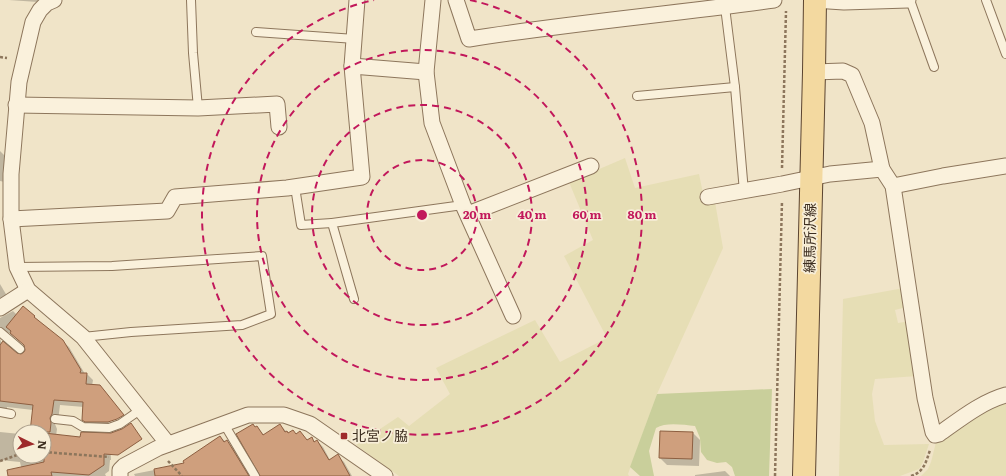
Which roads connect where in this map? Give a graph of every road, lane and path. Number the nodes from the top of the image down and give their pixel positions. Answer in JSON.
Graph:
{"nodes":[{"id":1,"x":54,"y":0,"type":"edge"},
{"id":2,"x":191,"y":0,"type":"edge"},
{"id":3,"x":357,"y":0,"type":"edge"},
{"id":4,"x":433,"y":0,"type":"edge"},
{"id":5,"x":456,"y":0,"type":"edge"},
{"id":6,"x":815,"y":0,"type":"edge"},
{"id":7,"x":909,"y":0,"type":"edge"},
{"id":8,"x":986,"y":0,"type":"edge"},
{"id":9,"x":780,"y":4,"type":"edge"},
{"id":10,"x":725,"y":7,"type":"junction"},
{"id":11,"x":256,"y":32,"type":"dead end"},
{"id":12,"x":355,"y":39,"type":"junction"},
{"id":13,"x":1006,"y":54,"type":"edge"},
{"id":14,"x":352,"y":66,"type":"junction"},
{"id":15,"x":934,"y":67,"type":"dead end"},
{"id":16,"x":426,"y":72,"type":"junction"},
{"id":17,"x":814,"y":72,"type":"junction"},
{"id":18,"x":735,"y":87,"type":"junction"},
{"id":19,"x":637,"y":96,"type":"dead end"},
{"id":20,"x":16,"y":104,"type":"junction"},
{"id":21,"x":198,"y":108,"type":"junction"},
{"id":22,"x":279,"y":127,"type":"dead end"},
{"id":23,"x":590,"y":166,"type":"dead end"},
{"id":24,"x":1006,"y":166,"type":"edge"},
{"id":25,"x":882,"y":169,"type":"junction"},
{"id":26,"x":812,"y":178,"type":"junction"},
{"id":27,"x":782,"y":184,"type":"junction"},
{"id":28,"x":893,"y":186,"type":"junction"},
{"id":29,"x":295,"y":187,"type":"junction"},
{"id":30,"x":744,"y":192,"type":"junction"},
{"id":31,"x":708,"y":198,"type":"dead end"},
{"id":32,"x":466,"y":209,"type":"junction"},
{"id":33,"x":12,"y":219,"type":"junction"},
{"id":34,"x":332,"y":223,"type":"junction"},
{"id":35,"x":17,"y":267,"type":"junction"},
{"id":36,"x":28,"y":290,"type":"junction"},
{"id":37,"x":354,"y":300,"type":"dead end"},
{"id":38,"x":0,"y":308,"type":"edge"},
{"id":39,"x":513,"y":316,"type":"dead end"},
{"id":40,"x":0,"y":332,"type":"edge"},
{"id":41,"x":83,"y":337,"type":"junction"},
{"id":42,"x":20,"y":349,"type":"dead end"},
{"id":43,"x":1006,"y":395,"type":"edge"},
{"id":44,"x":140,"y":410,"type":"junction"},
{"id":45,"x":0,"y":412,"type":"edge"},
{"id":46,"x":11,"y":414,"type":"dead end"},
{"id":47,"x":55,"y":419,"type":"dead end"},
{"id":48,"x":224,"y":424,"type":"junction"},
{"id":49,"x":935,"y":435,"type":"junction"},
{"id":50,"x":168,"y":444,"type":"junction"},
{"id":51,"x":52,"y":453,"type":"edge"},
{"id":52,"x":12,"y":457,"type":"edge"},
{"id":53,"x":110,"y":457,"type":"dead end"},
{"id":54,"x":0,"y":461,"type":"edge"},
{"id":55,"x":120,"y":476,"type":"edge"},
{"id":56,"x":255,"y":476,"type":"edge"},
{"id":57,"x":385,"y":476,"type":"edge"},
{"id":58,"x":775,"y":476,"type":"edge"},
{"id":59,"x":804,"y":476,"type":"edge"},
{"id":60,"x":911,"y":476,"type":"edge"}],
"edges":[{"from":1,"to":20,"type":"street"},
{"from":2,"to":21,"type":"lane"},
{"from":3,"to":12,"type":"street"},
{"from":4,"to":16,"type":"street"},
{"from":5,"to":10,"type":"street"},
{"from":6,"to":7,"type":"street"},
{"from":6,"to":17,"type":"main road","name":"練馬所沢線"},
{"from":7,"to":15,"type":"lane"},
{"from":8,"to":13,"type":"lane"},
{"from":9,"to":10,"type":"street"},
{"from":9,"to":27,"type":"path"},
{"from":10,"to":18,"type":"lane"},
{"from":11,"to":12,"type":"lane"},
{"from":12,"to":14,"type":"street"},
{"from":14,"to":16,"type":"street"},
{"from":14,"to":29,"type":"street"},
{"from":16,"to":32,"type":"street"},
{"from":17,"to":25,"type":"street"},
{"from":17,"to":26,"type":"main road","name":"練馬所沢線"},
{"from":18,"to":19,"type":"lane"},
{"from":18,"to":30,"type":"lane"},
{"from":20,"to":21,"type":"street"},
{"from":20,"to":33,"type":"street"},
{"from":21,"to":22,"type":"street"},
{"from":23,"to":32,"type":"street"},
{"from":24,"to":28,"type":"street"},
{"from":25,"to":26,"type":"street"},
{"from":25,"to":28,"type":"street"},
{"from":26,"to":27,"type":"street"},
{"from":26,"to":59,"type":"main road","name":"練馬所沢線"},
{"from":27,"to":30,"type":"street"},
{"from":27,"to":58,"type":"path"},
{"from":28,"to":49,"type":"street"},
{"from":29,"to":33,"type":"street"},
{"from":29,"to":34,"type":"lane"},
{"from":30,"to":31,"type":"street"},
{"from":32,"to":34,"type":"lane"},
{"from":32,"to":39,"type":"street"},
{"from":33,"to":35,"type":"street"},
{"from":34,"to":37,"type":"lane"},
{"from":35,"to":36,"type":"street"},
{"from":35,"to":41,"type":"lane"},
{"from":36,"to":38,"type":"street"},
{"from":36,"to":41,"type":"street"},
{"from":40,"to":42,"type":"lane"},
{"from":41,"to":44,"type":"street"},
{"from":43,"to":49,"type":"street"},
{"from":44,"to":47,"type":"lane"},
{"from":44,"to":50,"type":"street"},
{"from":45,"to":46,"type":"lane"},
{"from":48,"to":50,"type":"street"},
{"from":48,"to":56,"type":"lane"},
{"from":48,"to":57,"type":"street"},
{"from":49,"to":60,"type":"path"},
{"from":50,"to":55,"type":"street"},
{"from":51,"to":53,"type":"path"},
{"from":52,"to":54,"type":"path"}]}
